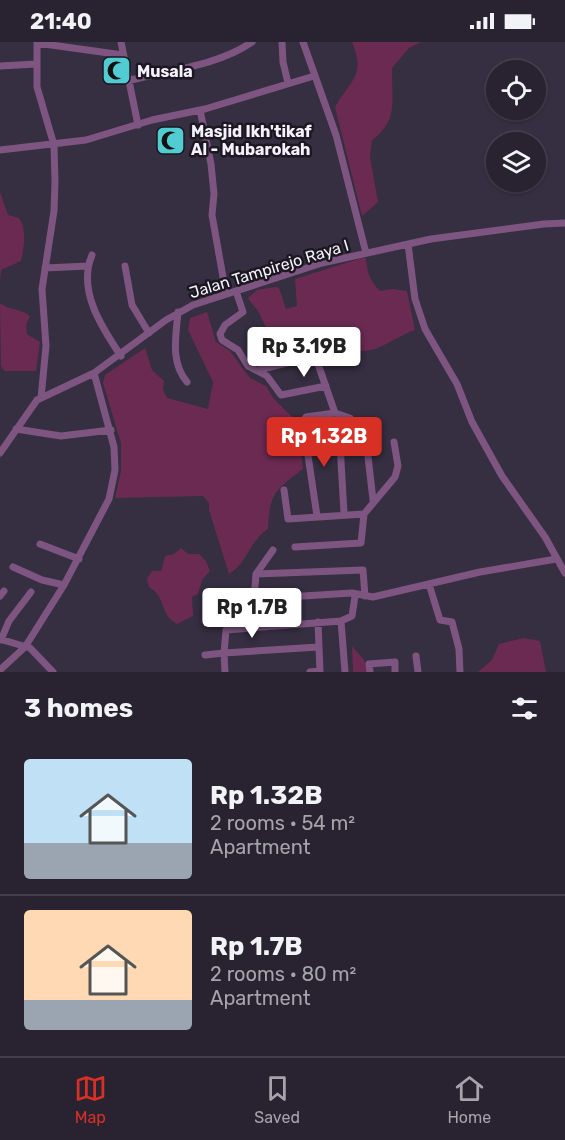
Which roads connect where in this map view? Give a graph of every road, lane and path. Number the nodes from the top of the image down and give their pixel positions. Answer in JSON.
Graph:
{"nodes":[{"id":1,"x":37,"y":42,"type":"edge"},
{"id":2,"x":121,"y":42,"type":"edge"},
{"id":3,"x":252,"y":42,"type":"edge"},
{"id":4,"x":282,"y":42,"type":"edge"},
{"id":5,"x":303,"y":42,"type":"edge"},
{"id":6,"x":123,"y":55,"type":"junction"},
{"id":7,"x":36,"y":64,"type":"junction"},
{"id":8,"x":0,"y":66,"type":"edge"},
{"id":9,"x":314,"y":76,"type":"junction"},
{"id":10,"x":128,"y":81,"type":"junction"},
{"id":11,"x":288,"y":82,"type":"junction"},
{"id":12,"x":200,"y":110,"type":"junction"},
{"id":13,"x":138,"y":125,"type":"junction"},
{"id":14,"x":54,"y":145,"type":"junction"},
{"id":15,"x":0,"y":150,"type":"edge"},
{"id":16,"x":565,"y":223,"type":"edge"},
{"id":17,"x":408,"y":244,"type":"junction"},
{"id":18,"x":366,"y":253,"type":"junction"},
{"id":19,"x":92,"y":255,"type":"dead end"},
{"id":20,"x":88,"y":266,"type":"junction"},
{"id":21,"x":125,"y":266,"type":"dead end"},
{"id":22,"x":45,"y":268,"type":"junction"},
{"id":23,"x":236,"y":291,"type":"junction"},
{"id":24,"x":226,"y":294,"type":"junction"},
{"id":25,"x":178,"y":312,"type":"junction"},
{"id":26,"x":149,"y":333,"type":"junction"},
{"id":27,"x":121,"y":356,"type":"junction"},
{"id":28,"x":259,"y":370,"type":"junction"},
{"id":29,"x":94,"y":373,"type":"junction"},
{"id":30,"x":187,"y":382,"type":"dead end"},
{"id":31,"x":326,"y":386,"type":"junction"},
{"id":32,"x":41,"y":398,"type":"junction"},
{"id":33,"x":335,"y":413,"type":"junction"},
{"id":34,"x":15,"y":429,"type":"junction"},
{"id":35,"x":111,"y":430,"type":"junction"},
{"id":36,"x":394,"y":442,"type":"dead end"},
{"id":37,"x":340,"y":444,"type":"junction"},
{"id":38,"x":308,"y":447,"type":"junction"},
{"id":39,"x":367,"y":448,"type":"dead end"},
{"id":40,"x":0,"y":453,"type":"edge"},
{"id":41,"x":284,"y":490,"type":"dead end"},
{"id":42,"x":373,"y":500,"type":"junction"},
{"id":43,"x":344,"y":513,"type":"junction"},
{"id":44,"x":364,"y":514,"type":"junction"},
{"id":45,"x":317,"y":516,"type":"junction"},
{"id":46,"x":40,"y":544,"type":"dead end"},
{"id":47,"x":295,"y":548,"type":"dead end"},
{"id":48,"x":273,"y":550,"type":"dead end"},
{"id":49,"x":79,"y":559,"type":"junction"},
{"id":50,"x":556,"y":559,"type":"junction"},
{"id":51,"x":13,"y":567,"type":"dead end"},
{"id":52,"x":565,"y":573,"type":"edge"},
{"id":53,"x":256,"y":574,"type":"junction"},
{"id":54,"x":429,"y":584,"type":"junction"},
{"id":55,"x":64,"y":585,"type":"junction"},
{"id":56,"x":31,"y":592,"type":"dead end"},
{"id":57,"x":355,"y":596,"type":"junction"},
{"id":58,"x":365,"y":596,"type":"junction"},
{"id":59,"x":341,"y":621,"type":"junction"},
{"id":60,"x":318,"y":622,"type":"junction"},
{"id":61,"x":0,"y":639,"type":"edge"},
{"id":62,"x":25,"y":647,"type":"junction"},
{"id":63,"x":319,"y":647,"type":"junction"},
{"id":64,"x":224,"y":653,"type":"junction"},
{"id":65,"x":205,"y":655,"type":"dead end"},
{"id":66,"x":416,"y":656,"type":"dead end"},
{"id":67,"x":0,"y":670,"type":"edge"},
{"id":68,"x":50,"y":671,"type":"edge"},
{"id":69,"x":225,"y":672,"type":"edge"},
{"id":70,"x":310,"y":672,"type":"edge"},
{"id":71,"x":320,"y":672,"type":"edge"},
{"id":72,"x":345,"y":672,"type":"edge"},
{"id":73,"x":370,"y":672,"type":"edge"},
{"id":74,"x":395,"y":672,"type":"edge"},
{"id":75,"x":418,"y":672,"type":"edge"},
{"id":76,"x":460,"y":672,"type":"edge"}],
"edges":[{"from":1,"to":6,"type":"street"},
{"from":1,"to":7,"type":"street"},
{"from":2,"to":6,"type":"street"},
{"from":3,"to":10,"type":"street"},
{"from":4,"to":11,"type":"street"},
{"from":5,"to":9,"type":"street"},
{"from":6,"to":10,"type":"street"},
{"from":7,"to":8,"type":"street"},
{"from":7,"to":14,"type":"street"},
{"from":9,"to":11,"type":"street"},
{"from":9,"to":18,"type":"street"},
{"from":10,"to":13,"type":"street"},
{"from":11,"to":12,"type":"street"},
{"from":12,"to":13,"type":"street"},
{"from":12,"to":24,"type":"street"},
{"from":13,"to":14,"type":"street"},
{"from":14,"to":15,"type":"street"},
{"from":14,"to":22,"type":"street"},
{"from":16,"to":17,"type":"street","name":"Jalan Tampirejo Raya I"},
{"from":17,"to":18,"type":"street","name":"Jalan Tampirejo Raya I"},
{"from":17,"to":50,"type":"street"},
{"from":18,"to":23,"type":"street","name":"Jalan Tampirejo Raya I"},
{"from":19,"to":20,"type":"street"},
{"from":20,"to":22,"type":"street"},
{"from":20,"to":27,"type":"street"},
{"from":21,"to":26,"type":"street"},
{"from":22,"to":32,"type":"street"},
{"from":23,"to":24,"type":"street","name":"Jalan Tampirejo Raya I"},
{"from":23,"to":28,"type":"street"},
{"from":24,"to":25,"type":"street","name":"Jalan Tampirejo Raya I"},
{"from":25,"to":26,"type":"street","name":"Jalan Tampirejo Raya I"},
{"from":25,"to":30,"type":"street"},
{"from":26,"to":27,"type":"street","name":"Jalan Tampirejo Raya I"},
{"from":27,"to":29,"type":"street","name":"Jalan Tampirejo Raya I"},
{"from":28,"to":31,"type":"street"},
{"from":28,"to":31,"type":"street"},
{"from":29,"to":32,"type":"street","name":"Jalan Tampirejo Raya I"},
{"from":29,"to":35,"type":"street"},
{"from":31,"to":33,"type":"street"},
{"from":32,"to":34,"type":"street"},
{"from":33,"to":37,"type":"street"},
{"from":33,"to":38,"type":"street"},
{"from":34,"to":35,"type":"street"},
{"from":34,"to":40,"type":"street"},
{"from":35,"to":49,"type":"street"},
{"from":36,"to":42,"type":"street"},
{"from":37,"to":38,"type":"street"},
{"from":37,"to":43,"type":"street"},
{"from":38,"to":45,"type":"street"},
{"from":39,"to":42,"type":"street"},
{"from":41,"to":45,"type":"street"},
{"from":42,"to":44,"type":"street"},
{"from":43,"to":44,"type":"street"},
{"from":43,"to":45,"type":"street"},
{"from":44,"to":47,"type":"street"},
{"from":46,"to":49,"type":"street"},
{"from":48,"to":53,"type":"street"},
{"from":49,"to":55,"type":"street"},
{"from":50,"to":52,"type":"street"},
{"from":50,"to":54,"type":"street"},
{"from":51,"to":55,"type":"street"},
{"from":53,"to":57,"type":"street"},
{"from":53,"to":58,"type":"street"},
{"from":54,"to":58,"type":"street"},
{"from":54,"to":76,"type":"street"},
{"from":55,"to":62,"type":"street"},
{"from":56,"to":61,"type":"street"},
{"from":57,"to":58,"type":"street"},
{"from":57,"to":59,"type":"street"},
{"from":59,"to":60,"type":"street"},
{"from":59,"to":72,"type":"street"},
{"from":60,"to":63,"type":"street"},
{"from":60,"to":64,"type":"street"},
{"from":61,"to":62,"type":"street"},
{"from":62,"to":67,"type":"street"},
{"from":62,"to":68,"type":"street"},
{"from":63,"to":64,"type":"street"},
{"from":63,"to":71,"type":"street"},
{"from":64,"to":65,"type":"street"},
{"from":64,"to":69,"type":"street"},
{"from":66,"to":75,"type":"street"},
{"from":70,"to":71,"type":"street"},
{"from":73,"to":74,"type":"street"}]}
